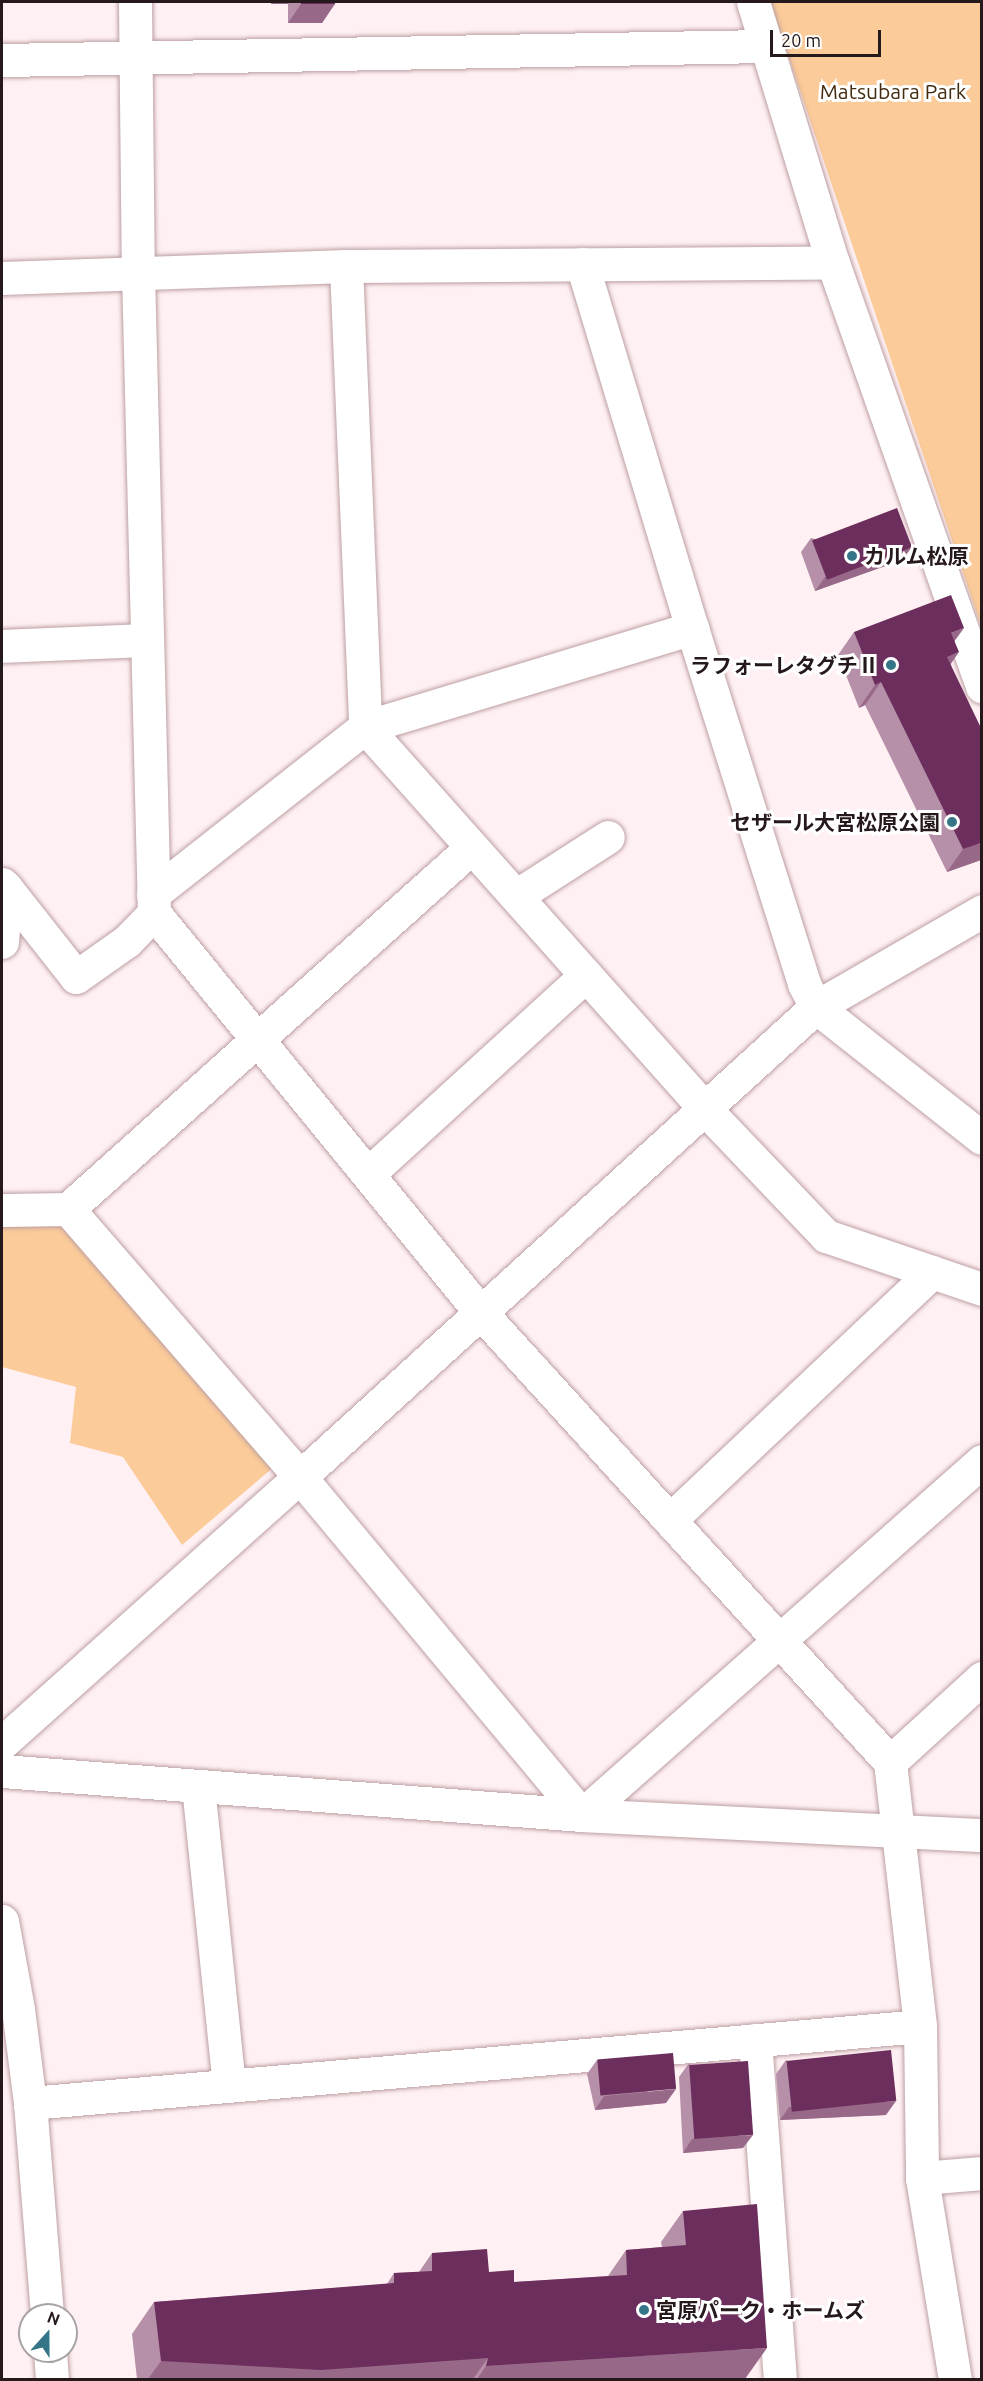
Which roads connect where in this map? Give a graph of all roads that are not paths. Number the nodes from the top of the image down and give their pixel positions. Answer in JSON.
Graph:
{"nodes":[{"id":1,"x":135,"y":2,"type":"edge"},
{"id":2,"x":753,"y":2,"type":"edge"},
{"id":3,"x":767,"y":46,"type":"junction"},
{"id":4,"x":137,"y":57,"type":"junction"},
{"id":5,"x":2,"y":60,"type":"edge"},
{"id":6,"x":833,"y":263,"type":"junction"},
{"id":7,"x":582,"y":264,"type":"junction"},
{"id":8,"x":346,"y":266,"type":"junction"},
{"id":9,"x":138,"y":272,"type":"junction"},
{"id":10,"x":2,"y":278,"type":"edge"},
{"id":11,"x":692,"y":628,"type":"junction"},
{"id":12,"x":147,"y":640,"type":"junction"},
{"id":13,"x":2,"y":646,"type":"edge"},
{"id":14,"x":981,"y":687,"type":"edge"},
{"id":15,"x":365,"y":727,"type":"junction"},
{"id":16,"x":608,"y":837,"type":"dead end"},
{"id":17,"x":472,"y":847,"type":"junction"},
{"id":18,"x":4,"y":886,"type":"edge"},
{"id":19,"x":516,"y":896,"type":"junction"},
{"id":20,"x":154,"y":904,"type":"junction"},
{"id":21,"x":981,"y":911,"type":"edge"},
{"id":22,"x":2,"y":942,"type":"edge"},
{"id":23,"x":586,"y":975,"type":"junction"},
{"id":24,"x":816,"y":1007,"type":"junction"},
{"id":25,"x":257,"y":1039,"type":"junction"},
{"id":26,"x":706,"y":1110,"type":"junction"},
{"id":27,"x":981,"y":1138,"type":"edge"},
{"id":28,"x":368,"y":1174,"type":"junction"},
{"id":29,"x":68,"y":1209,"type":"junction"},
{"id":30,"x":2,"y":1210,"type":"edge"},
{"id":31,"x":932,"y":1272,"type":"junction"},
{"id":32,"x":981,"y":1289,"type":"edge"},
{"id":33,"x":481,"y":1313,"type":"junction"},
{"id":34,"x":981,"y":1461,"type":"edge"},
{"id":35,"x":300,"y":1477,"type":"junction"},
{"id":36,"x":670,"y":1520,"type":"junction"},
{"id":37,"x":779,"y":1641,"type":"junction"},
{"id":38,"x":981,"y":1678,"type":"edge"},
{"id":39,"x":2,"y":1743,"type":"edge"},
{"id":40,"x":890,"y":1762,"type":"junction"},
{"id":41,"x":2,"y":1771,"type":"edge"},
{"id":42,"x":198,"y":1786,"type":"junction"},
{"id":43,"x":582,"y":1815,"type":"junction"},
{"id":44,"x":896,"y":1831,"type":"junction"},
{"id":45,"x":981,"y":1835,"type":"edge"},
{"id":46,"x":2,"y":1921,"type":"edge"},
{"id":47,"x":10,"y":2010,"type":"edge"},
{"id":48,"x":920,"y":2026,"type":"junction"},
{"id":49,"x":755,"y":2040,"type":"junction"},
{"id":50,"x":230,"y":2085,"type":"junction"},
{"id":51,"x":30,"y":2103,"type":"junction"},
{"id":52,"x":981,"y":2173,"type":"edge"},
{"id":53,"x":922,"y":2178,"type":"junction"},
{"id":54,"x":46,"y":2303,"type":"edge"},
{"id":55,"x":51,"y":2363,"type":"edge"},
{"id":56,"x":52,"y":2379,"type":"edge"},
{"id":57,"x":780,"y":2379,"type":"edge"},
{"id":58,"x":955,"y":2379,"type":"edge"}],
"edges":[{"from":1,"to":4,"type":"street"},
{"from":2,"to":3,"type":"street"},
{"from":3,"to":4,"type":"street"},
{"from":3,"to":6,"type":"street"},
{"from":4,"to":5,"type":"street"},
{"from":4,"to":9,"type":"street"},
{"from":6,"to":7,"type":"street"},
{"from":6,"to":14,"type":"street"},
{"from":7,"to":8,"type":"street"},
{"from":7,"to":11,"type":"street"},
{"from":8,"to":9,"type":"street"},
{"from":8,"to":15,"type":"street"},
{"from":9,"to":10,"type":"street"},
{"from":9,"to":12,"type":"street"},
{"from":11,"to":15,"type":"street"},
{"from":11,"to":24,"type":"street"},
{"from":12,"to":13,"type":"street"},
{"from":12,"to":20,"type":"street"},
{"from":15,"to":17,"type":"street"},
{"from":15,"to":20,"type":"street"},
{"from":16,"to":19,"type":"street"},
{"from":17,"to":19,"type":"street"},
{"from":17,"to":25,"type":"street"},
{"from":18,"to":20,"type":"street"},
{"from":18,"to":22,"type":"street"},
{"from":19,"to":23,"type":"street"},
{"from":20,"to":25,"type":"street"},
{"from":21,"to":24,"type":"street"},
{"from":23,"to":26,"type":"street"},
{"from":23,"to":28,"type":"street"},
{"from":24,"to":26,"type":"street"},
{"from":24,"to":27,"type":"street"},
{"from":25,"to":28,"type":"street"},
{"from":25,"to":29,"type":"street"},
{"from":26,"to":31,"type":"street"},
{"from":26,"to":33,"type":"street"},
{"from":28,"to":33,"type":"street"},
{"from":29,"to":30,"type":"street"},
{"from":29,"to":35,"type":"street"},
{"from":31,"to":32,"type":"street"},
{"from":31,"to":36,"type":"street"},
{"from":33,"to":35,"type":"street"},
{"from":33,"to":36,"type":"street"},
{"from":34,"to":37,"type":"street"},
{"from":35,"to":39,"type":"street"},
{"from":35,"to":43,"type":"street"},
{"from":36,"to":37,"type":"street"},
{"from":37,"to":40,"type":"street"},
{"from":37,"to":43,"type":"street"},
{"from":38,"to":40,"type":"street"},
{"from":40,"to":44,"type":"street"},
{"from":41,"to":42,"type":"street"},
{"from":42,"to":43,"type":"street"},
{"from":42,"to":50,"type":"street"},
{"from":43,"to":44,"type":"street"},
{"from":44,"to":45,"type":"street"},
{"from":44,"to":48,"type":"street"},
{"from":46,"to":47,"type":"street"},
{"from":47,"to":51,"type":"street"},
{"from":48,"to":49,"type":"street"},
{"from":48,"to":53,"type":"street"},
{"from":49,"to":50,"type":"street"},
{"from":49,"to":57,"type":"street"},
{"from":50,"to":51,"type":"street"},
{"from":51,"to":54,"type":"street"},
{"from":52,"to":53,"type":"street"},
{"from":53,"to":58,"type":"street"},
{"from":55,"to":56,"type":"street"}]}
